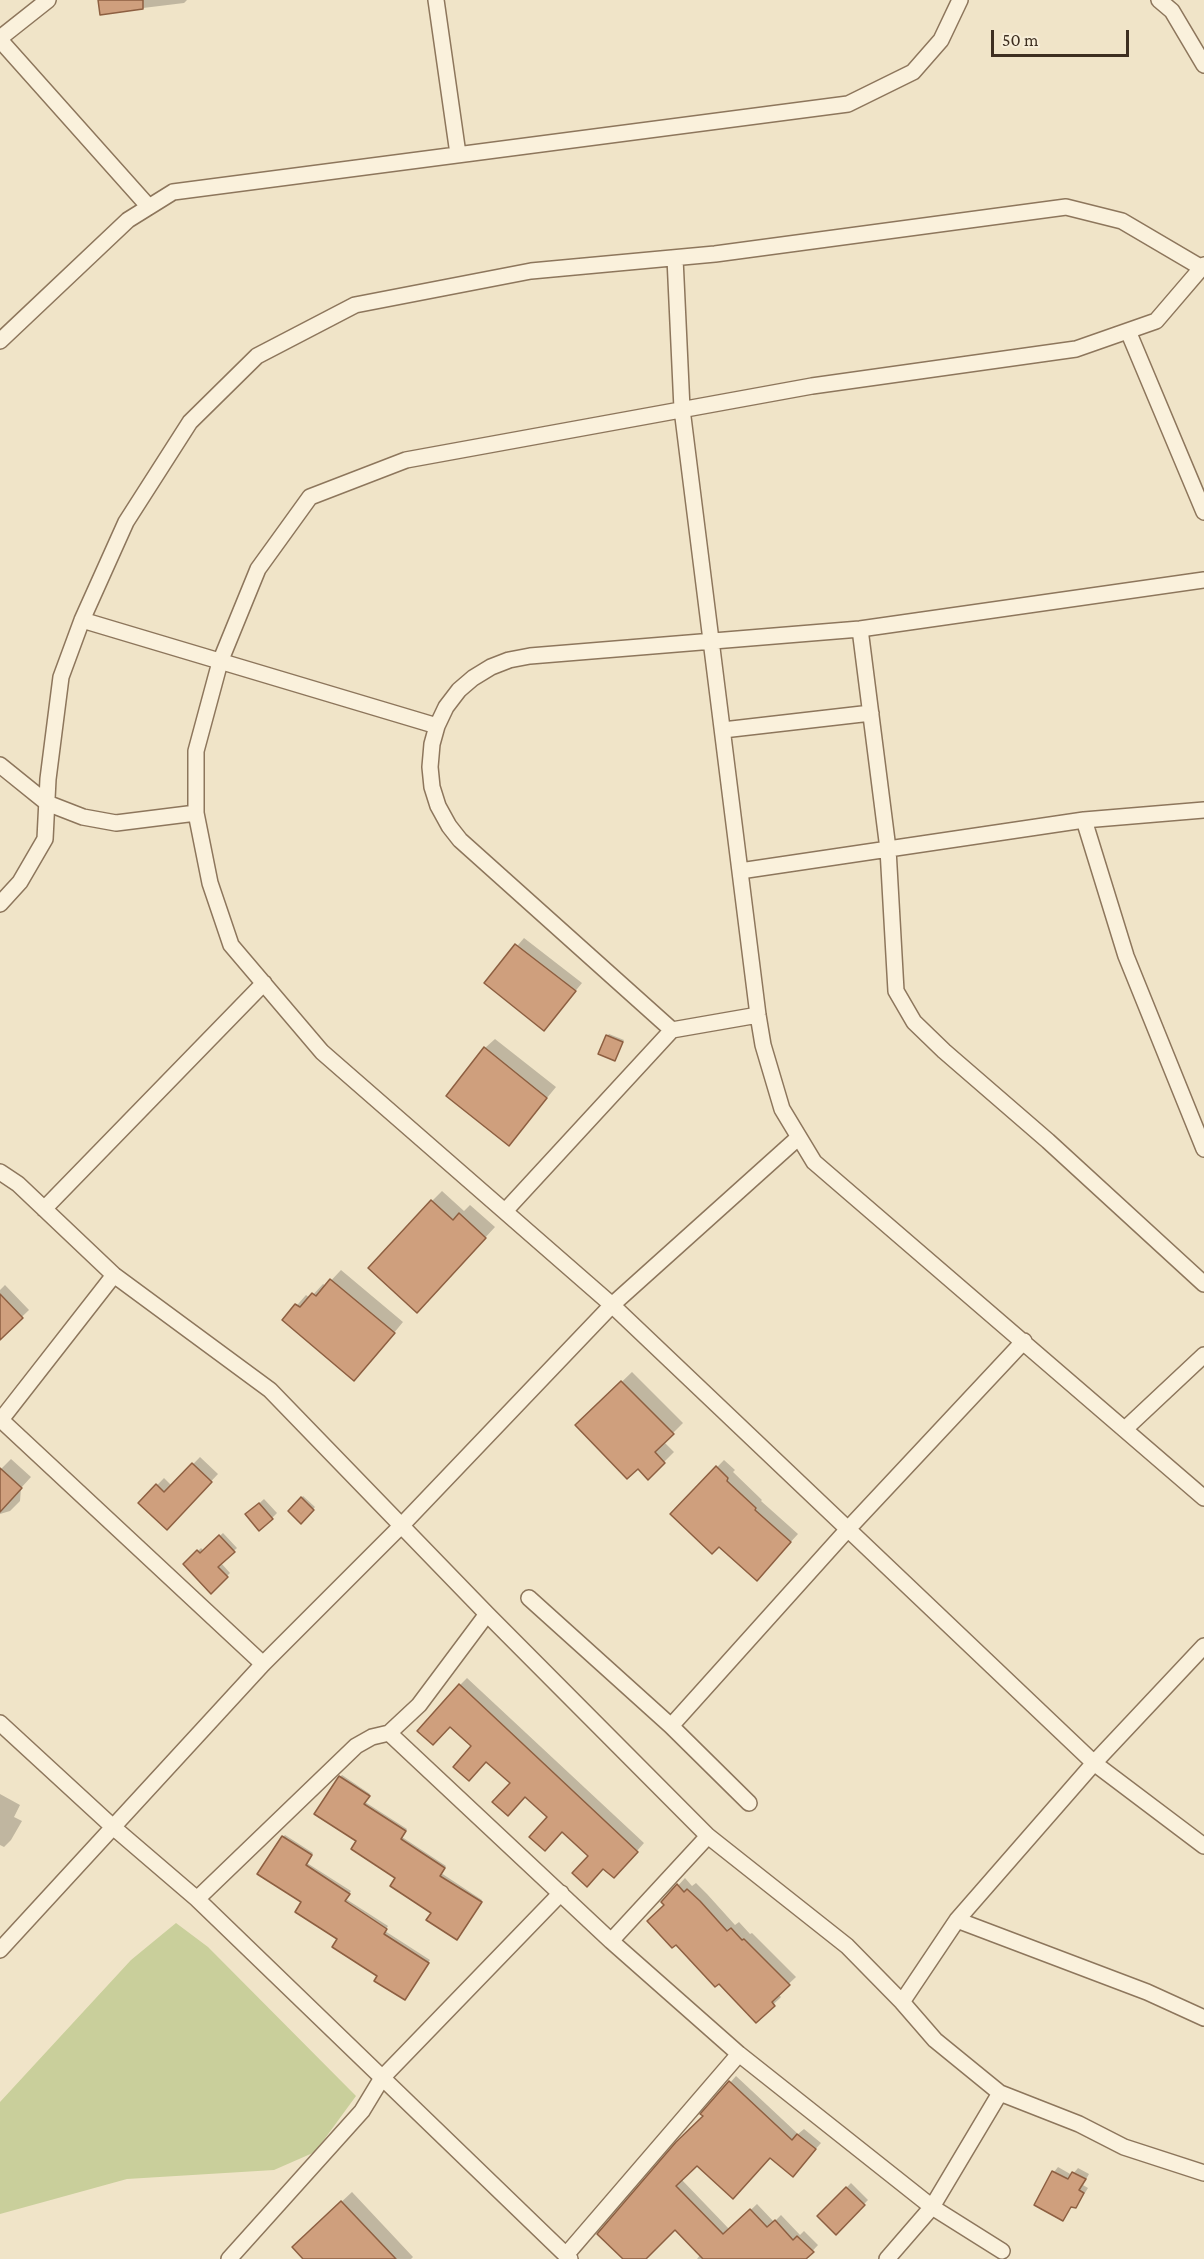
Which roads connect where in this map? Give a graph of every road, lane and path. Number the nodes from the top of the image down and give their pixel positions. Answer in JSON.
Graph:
{"nodes":[{"id":1,"x":48,"y":0,"type":"edge"},
{"id":2,"x":436,"y":0,"type":"edge"},
{"id":3,"x":960,"y":0,"type":"edge"},
{"id":4,"x":1159,"y":0,"type":"edge"},
{"id":5,"x":0,"y":39,"type":"edge"},
{"id":6,"x":1204,"y":65,"type":"edge"},
{"id":7,"x":458,"y":154,"type":"junction"},
{"id":8,"x":149,"y":207,"type":"junction"},
{"id":9,"x":675,"y":258,"type":"junction"},
{"id":10,"x":1203,"y":266,"type":"edge"},
{"id":11,"x":1128,"y":331,"type":"junction"},
{"id":12,"x":0,"y":342,"type":"edge"},
{"id":13,"x":682,"y":409,"type":"junction"},
{"id":14,"x":1204,"y":512,"type":"edge"},
{"id":15,"x":1204,"y":580,"type":"edge"},
{"id":16,"x":82,"y":620,"type":"junction"},
{"id":17,"x":860,"y":629,"type":"junction"},
{"id":18,"x":711,"y":642,"type":"junction"},
{"id":19,"x":220,"y":662,"type":"junction"},
{"id":20,"x":871,"y":713,"type":"junction"},
{"id":21,"x":437,"y":726,"type":"junction"},
{"id":22,"x":723,"y":730,"type":"junction"},
{"id":23,"x":0,"y":765,"type":"edge"},
{"id":24,"x":47,"y":803,"type":"junction"},
{"id":25,"x":1204,"y":810,"type":"edge"},
{"id":26,"x":196,"y":813,"type":"junction"},
{"id":27,"x":1084,"y":820,"type":"junction"},
{"id":28,"x":888,"y":849,"type":"junction"},
{"id":29,"x":740,"y":871,"type":"junction"},
{"id":30,"x":0,"y":904,"type":"edge"},
{"id":31,"x":264,"y":983,"type":"junction"},
{"id":32,"x":758,"y":1016,"type":"junction"},
{"id":33,"x":672,"y":1030,"type":"junction"},
{"id":34,"x":799,"y":1137,"type":"junction"},
{"id":35,"x":1204,"y":1149,"type":"edge"},
{"id":36,"x":0,"y":1172,"type":"edge"},
{"id":37,"x":44,"y":1209,"type":"junction"},
{"id":38,"x":506,"y":1210,"type":"junction"},
{"id":39,"x":114,"y":1275,"type":"junction"},
{"id":40,"x":1204,"y":1284,"type":"edge"},
{"id":41,"x":612,"y":1305,"type":"junction"},
{"id":42,"x":1024,"y":1341,"type":"junction"},
{"id":43,"x":1204,"y":1356,"type":"edge"},
{"id":44,"x":0,"y":1420,"type":"edge"},
{"id":45,"x":1125,"y":1429,"type":"junction"},
{"id":46,"x":1204,"y":1498,"type":"edge"},
{"id":47,"x":401,"y":1526,"type":"junction"},
{"id":48,"x":848,"y":1529,"type":"junction"},
{"id":49,"x":528,"y":1598,"type":"dead end"},
{"id":50,"x":487,"y":1614,"type":"junction"},
{"id":51,"x":1204,"y":1646,"type":"edge"},
{"id":52,"x":263,"y":1664,"type":"junction"},
{"id":53,"x":0,"y":1723,"type":"edge"},
{"id":54,"x":670,"y":1726,"type":"junction"},
{"id":55,"x":389,"y":1733,"type":"junction"},
{"id":56,"x":1094,"y":1763,"type":"junction"},
{"id":57,"x":749,"y":1803,"type":"dead end"},
{"id":58,"x":113,"y":1827,"type":"junction"},
{"id":59,"x":708,"y":1836,"type":"junction"},
{"id":60,"x":1204,"y":1846,"type":"edge"},
{"id":61,"x":561,"y":1893,"type":"junction"},
{"id":62,"x":196,"y":1899,"type":"junction"},
{"id":63,"x":957,"y":1920,"type":"junction"},
{"id":64,"x":611,"y":1941,"type":"junction"},
{"id":65,"x":0,"y":1950,"type":"edge"},
{"id":66,"x":902,"y":2002,"type":"junction"},
{"id":67,"x":1204,"y":2018,"type":"edge"},
{"id":68,"x":739,"y":2054,"type":"junction"},
{"id":69,"x":382,"y":2078,"type":"junction"},
{"id":70,"x":1000,"y":2093,"type":"junction"},
{"id":71,"x":1204,"y":2173,"type":"edge"},
{"id":72,"x":932,"y":2207,"type":"junction"},
{"id":73,"x":1002,"y":2251,"type":"dead end"},
{"id":74,"x":568,"y":2257,"type":"edge"},
{"id":75,"x":229,"y":2259,"type":"edge"},
{"id":76,"x":887,"y":2259,"type":"edge"}],
"edges":[{"from":1,"to":5,"type":"street"},
{"from":2,"to":7,"type":"street"},
{"from":3,"to":7,"type":"street"},
{"from":4,"to":6,"type":"street"},
{"from":5,"to":8,"type":"street"},
{"from":7,"to":8,"type":"street"},
{"from":8,"to":12,"type":"street"},
{"from":9,"to":10,"type":"street"},
{"from":9,"to":13,"type":"street"},
{"from":9,"to":16,"type":"street"},
{"from":10,"to":11,"type":"street"},
{"from":11,"to":13,"type":"street"},
{"from":11,"to":14,"type":"street"},
{"from":13,"to":18,"type":"street"},
{"from":13,"to":19,"type":"street"},
{"from":15,"to":17,"type":"street"},
{"from":16,"to":19,"type":"street"},
{"from":16,"to":24,"type":"street"},
{"from":17,"to":18,"type":"street"},
{"from":17,"to":20,"type":"street"},
{"from":18,"to":21,"type":"street"},
{"from":18,"to":22,"type":"street"},
{"from":19,"to":21,"type":"street"},
{"from":19,"to":26,"type":"street"},
{"from":20,"to":22,"type":"street"},
{"from":20,"to":28,"type":"street"},
{"from":21,"to":33,"type":"street"},
{"from":22,"to":29,"type":"street"},
{"from":23,"to":24,"type":"street"},
{"from":24,"to":26,"type":"street"},
{"from":24,"to":30,"type":"street"},
{"from":25,"to":27,"type":"street"},
{"from":26,"to":31,"type":"street"},
{"from":27,"to":28,"type":"street"},
{"from":27,"to":35,"type":"street"},
{"from":28,"to":29,"type":"street"},
{"from":28,"to":40,"type":"street"},
{"from":29,"to":32,"type":"street"},
{"from":31,"to":37,"type":"street"},
{"from":31,"to":38,"type":"street"},
{"from":32,"to":33,"type":"street"},
{"from":32,"to":34,"type":"street"},
{"from":33,"to":38,"type":"street"},
{"from":34,"to":41,"type":"street"},
{"from":34,"to":42,"type":"street"},
{"from":36,"to":37,"type":"street"},
{"from":37,"to":39,"type":"street"},
{"from":38,"to":41,"type":"street"},
{"from":39,"to":44,"type":"street"},
{"from":39,"to":47,"type":"street"},
{"from":41,"to":47,"type":"street"},
{"from":41,"to":48,"type":"street"},
{"from":42,"to":45,"type":"street"},
{"from":42,"to":48,"type":"street"},
{"from":43,"to":45,"type":"street"},
{"from":44,"to":52,"type":"street"},
{"from":45,"to":46,"type":"street"},
{"from":47,"to":50,"type":"street"},
{"from":47,"to":52,"type":"street"},
{"from":48,"to":54,"type":"street"},
{"from":48,"to":56,"type":"street"},
{"from":49,"to":54,"type":"street"},
{"from":50,"to":55,"type":"street"},
{"from":50,"to":59,"type":"street"},
{"from":51,"to":56,"type":"street"},
{"from":52,"to":58,"type":"street"},
{"from":53,"to":58,"type":"street"},
{"from":54,"to":57,"type":"street"},
{"from":55,"to":61,"type":"street"},
{"from":55,"to":62,"type":"street"},
{"from":56,"to":60,"type":"street"},
{"from":56,"to":63,"type":"street"},
{"from":58,"to":62,"type":"street"},
{"from":58,"to":65,"type":"street"},
{"from":59,"to":64,"type":"street"},
{"from":59,"to":66,"type":"street"},
{"from":61,"to":64,"type":"street"},
{"from":61,"to":69,"type":"street"},
{"from":62,"to":69,"type":"street"},
{"from":63,"to":66,"type":"street"},
{"from":63,"to":67,"type":"street"},
{"from":64,"to":68,"type":"street"},
{"from":66,"to":70,"type":"street"},
{"from":68,"to":72,"type":"street"},
{"from":68,"to":74,"type":"street"},
{"from":69,"to":74,"type":"street"},
{"from":69,"to":75,"type":"street"},
{"from":70,"to":71,"type":"street"},
{"from":70,"to":72,"type":"street"},
{"from":72,"to":73,"type":"street"},
{"from":72,"to":76,"type":"street"}]}
